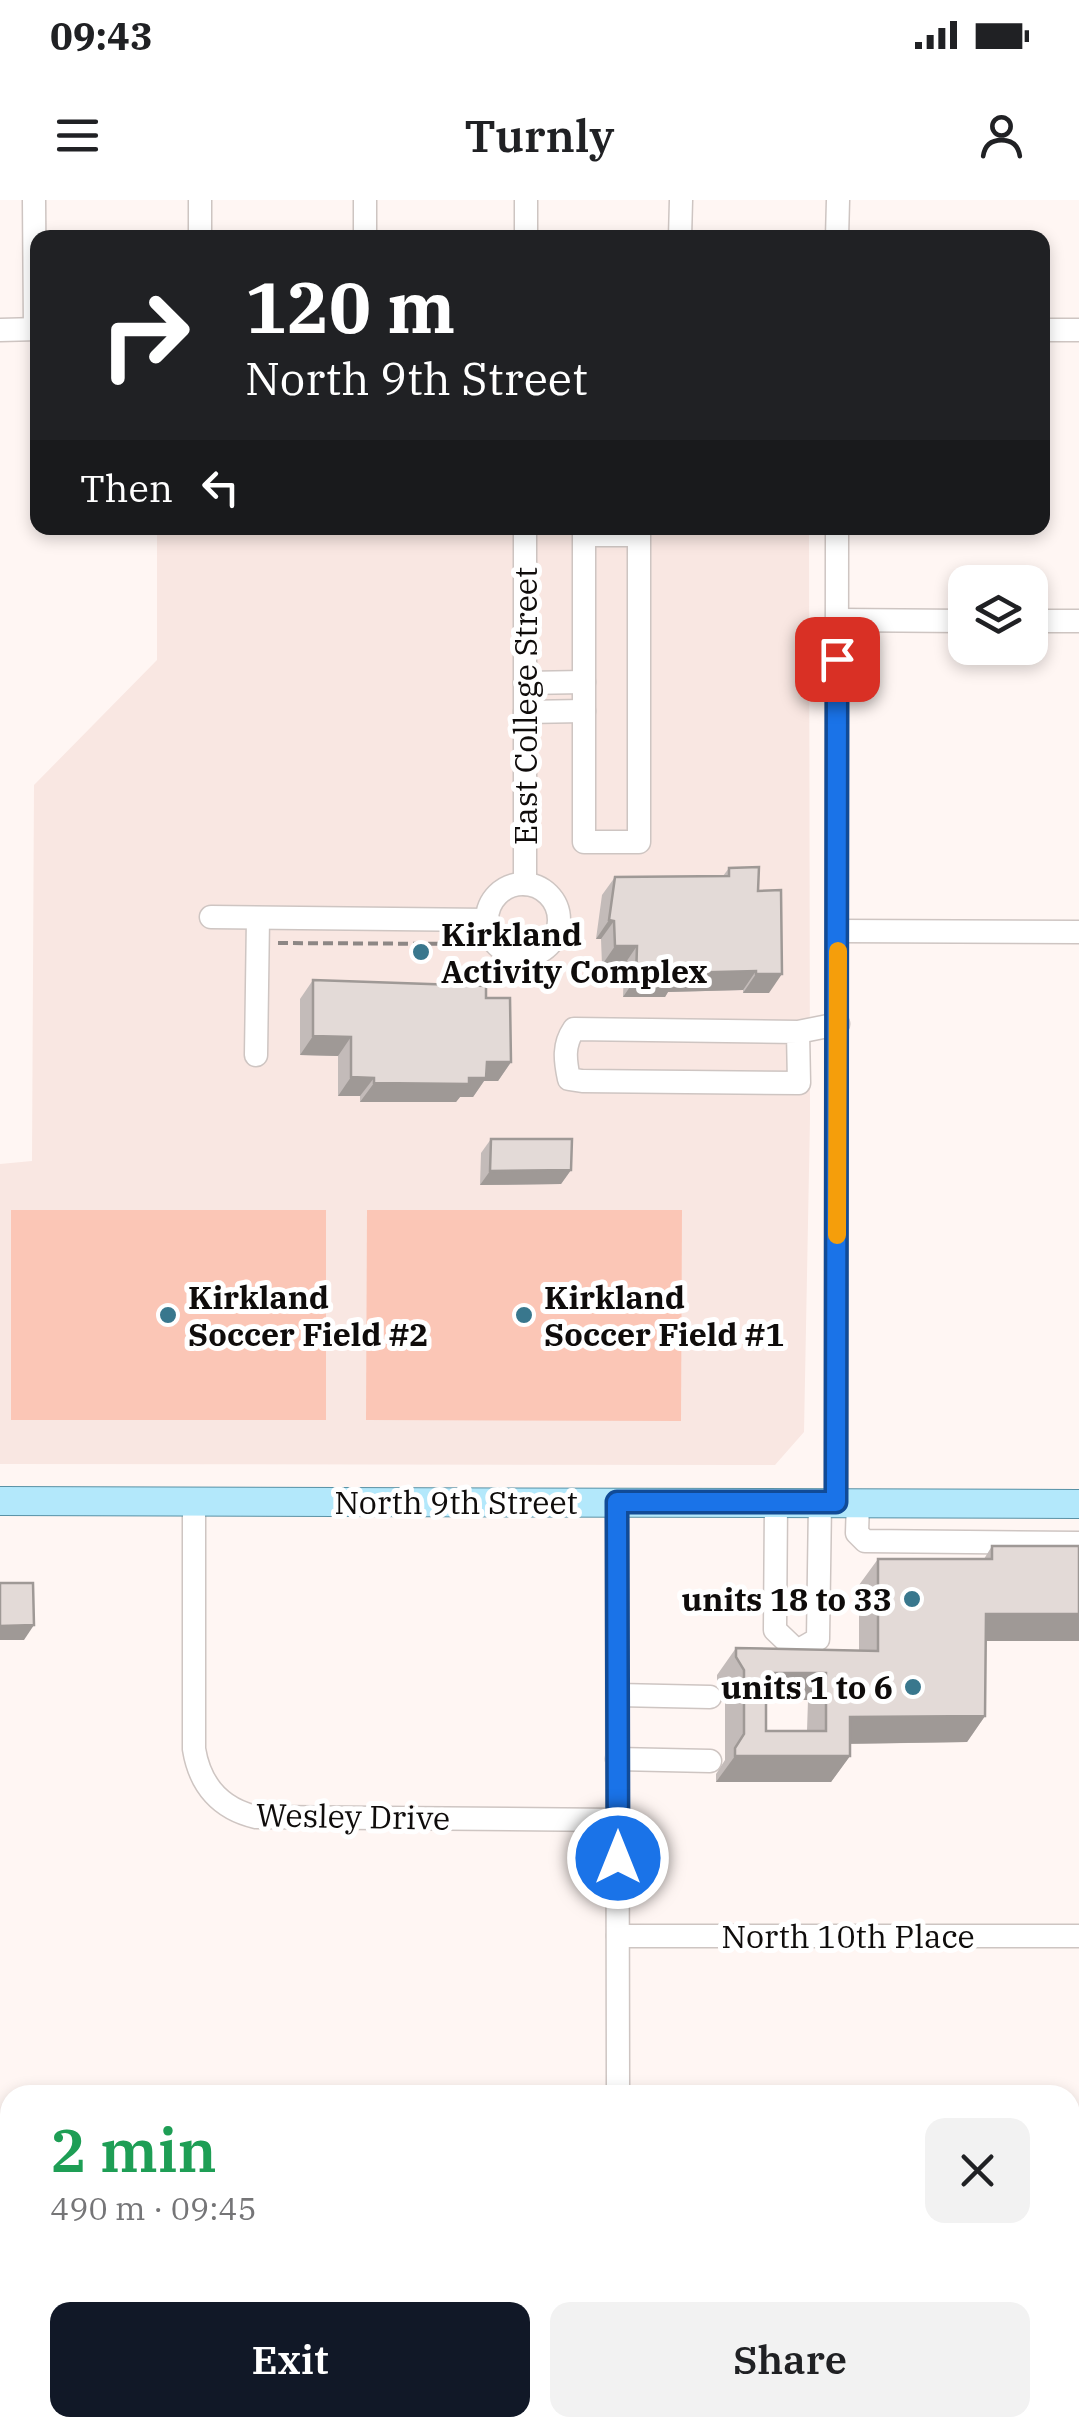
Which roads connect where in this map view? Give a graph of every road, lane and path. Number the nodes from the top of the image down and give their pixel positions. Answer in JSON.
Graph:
{"nodes":[{"id":1,"x":34,"y":200,"type":"edge"},
{"id":2,"x":200,"y":200,"type":"edge"},
{"id":3,"x":365,"y":200,"type":"edge"},
{"id":4,"x":526,"y":200,"type":"edge"},
{"id":5,"x":680,"y":200,"type":"edge"},
{"id":6,"x":838,"y":200,"type":"edge"},
{"id":7,"x":34,"y":230,"type":"edge"},
{"id":8,"x":200,"y":230,"type":"edge"},
{"id":9,"x":365,"y":230,"type":"edge"},
{"id":10,"x":526,"y":230,"type":"edge"},
{"id":11,"x":680,"y":230,"type":"edge"},
{"id":12,"x":838,"y":230,"type":"edge"},
{"id":13,"x":30,"y":329,"type":"edge"},
{"id":14,"x":0,"y":330,"type":"edge"},
{"id":15,"x":1050,"y":330,"type":"edge"},
{"id":16,"x":1079,"y":330,"type":"edge"},
{"id":17,"x":525,"y":535,"type":"edge"},
{"id":18,"x":837,"y":535,"type":"edge"},
{"id":19,"x":836,"y":620,"type":"junction"},
{"id":20,"x":948,"y":620,"type":"edge"},
{"id":21,"x":1048,"y":621,"type":"edge"},
{"id":22,"x":1079,"y":621,"type":"edge"},
{"id":23,"x":584,"y":682,"type":"junction"},
{"id":24,"x":525,"y":683,"type":"junction"},
{"id":25,"x":584,"y":710,"type":"junction"},
{"id":26,"x":525,"y":712,"type":"junction"},
{"id":27,"x":525,"y":884,"type":"junction"},
{"id":28,"x":210,"y":917,"type":"dead end"},
{"id":29,"x":258,"y":918,"type":"junction"},
{"id":30,"x":488,"y":920,"type":"junction"},
{"id":31,"x":838,"y":931,"type":"junction"},
{"id":32,"x":1079,"y":932,"type":"edge"},
{"id":33,"x":258,"y":942,"type":"junction"},
{"id":34,"x":468,"y":944,"type":"dead end"},
{"id":35,"x":838,"y":1024,"type":"junction"},
{"id":36,"x":798,"y":1032,"type":"junction"},
{"id":37,"x":256,"y":1055,"type":"dead end"},
{"id":38,"x":194,"y":1500,"type":"junction"},
{"id":39,"x":0,"y":1501,"type":"edge"},
{"id":40,"x":617,"y":1502,"type":"junction"},
{"id":41,"x":776,"y":1502,"type":"junction"},
{"id":42,"x":838,"y":1502,"type":"junction"},
{"id":43,"x":1079,"y":1504,"type":"edge"},
{"id":44,"x":1079,"y":1543,"type":"edge"},
{"id":45,"x":618,"y":1696,"type":"junction"},
{"id":46,"x":710,"y":1697,"type":"dead end"},
{"id":47,"x":618,"y":1759,"type":"junction"},
{"id":48,"x":710,"y":1761,"type":"dead end"},
{"id":49,"x":618,"y":1820,"type":"junction"},
{"id":50,"x":618,"y":1936,"type":"junction"},
{"id":51,"x":1079,"y":1936,"type":"edge"},
{"id":52,"x":618,"y":2085,"type":"edge"}],
"edges":[{"from":1,"to":7,"type":"street"},
{"from":2,"to":8,"type":"street"},
{"from":3,"to":9,"type":"street"},
{"from":4,"to":10,"type":"street"},
{"from":5,"to":11,"type":"street"},
{"from":6,"to":12,"type":"street"},
{"from":13,"to":14,"type":"street"},
{"from":15,"to":16,"type":"street"},
{"from":17,"to":24,"type":"street","name":"East College Street"},
{"from":18,"to":19,"type":"street"},
{"from":19,"to":20,"type":"street"},
{"from":19,"to":31,"type":"street"},
{"from":21,"to":22,"type":"street"},
{"from":23,"to":24,"type":"street"},
{"from":23,"to":25,"type":"street"},
{"from":23,"to":25,"type":"street"},
{"from":24,"to":26,"type":"street","name":"East College Street"},
{"from":25,"to":26,"type":"street"},
{"from":26,"to":27,"type":"street","name":"East College Street"},
{"from":27,"to":30,"type":"street","name":"East College Street"},
{"from":27,"to":30,"type":"street","name":"East College Street"},
{"from":28,"to":29,"type":"street"},
{"from":29,"to":30,"type":"street"},
{"from":29,"to":33,"type":"street"},
{"from":31,"to":32,"type":"street"},
{"from":31,"to":35,"type":"street"},
{"from":33,"to":34,"type":"path"},
{"from":33,"to":37,"type":"street"},
{"from":35,"to":36,"type":"street"},
{"from":35,"to":42,"type":"street"},
{"from":36,"to":36,"type":"street"},
{"from":38,"to":39,"type":"main road","name":"North 9th Street"},
{"from":38,"to":40,"type":"main road","name":"North 9th Street"},
{"from":38,"to":49,"type":"street","name":"Wesley Drive"},
{"from":40,"to":41,"type":"main road","name":"North 9th Street"},
{"from":40,"to":45,"type":"street"},
{"from":41,"to":42,"type":"main road","name":"North 9th Street"},
{"from":41,"to":42,"type":"street"},
{"from":42,"to":43,"type":"main road","name":"North 9th Street"},
{"from":42,"to":44,"type":"street"},
{"from":45,"to":46,"type":"street"},
{"from":45,"to":47,"type":"street"},
{"from":47,"to":48,"type":"street"},
{"from":47,"to":49,"type":"street"},
{"from":49,"to":50,"type":"street"},
{"from":50,"to":51,"type":"street","name":"North 10th Place"},
{"from":50,"to":52,"type":"street"}]}
